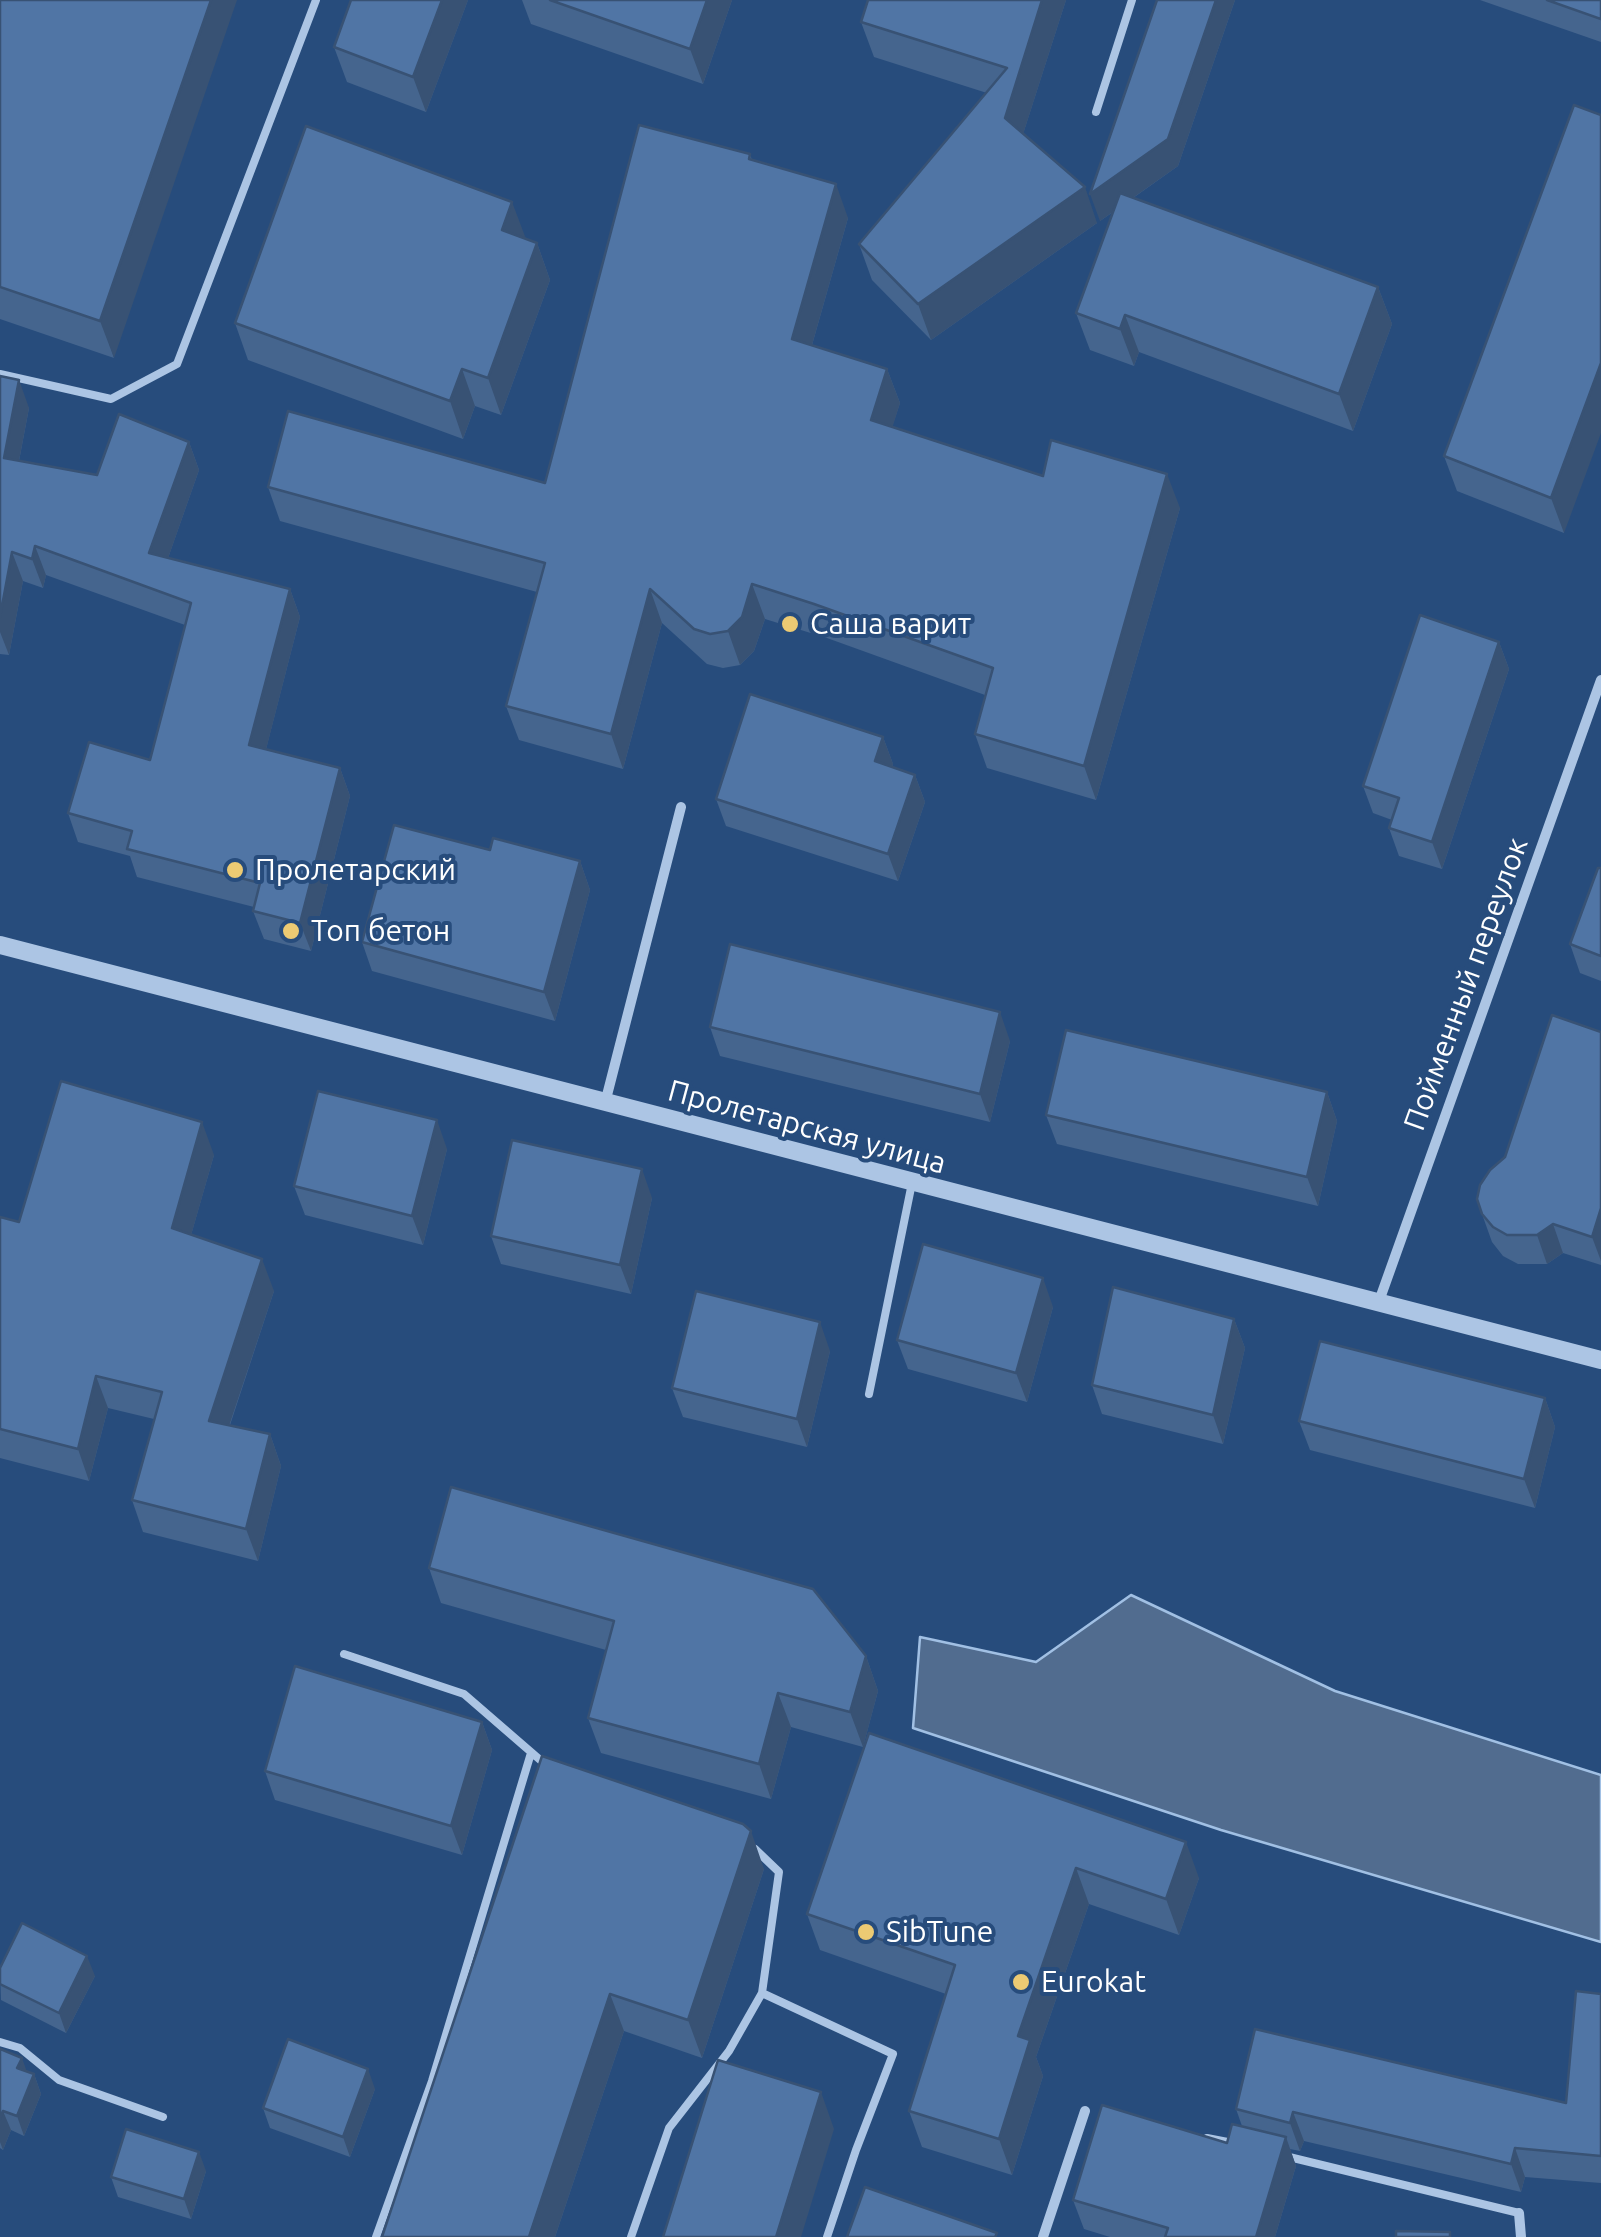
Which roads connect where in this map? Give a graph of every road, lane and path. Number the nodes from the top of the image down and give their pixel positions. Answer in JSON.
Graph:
{"nodes":[{"id":1,"x":316,"y":0,"type":"edge"},
{"id":2,"x":1132,"y":0,"type":"edge"},
{"id":3,"x":1096,"y":112,"type":"dead end"},
{"id":4,"x":0,"y":374,"type":"edge"},
{"id":5,"x":1601,"y":680,"type":"edge"},
{"id":6,"x":680,"y":806,"type":"dead end"},
{"id":7,"x":0,"y":945,"type":"edge"},
{"id":8,"x":605,"y":1103,"type":"junction"},
{"id":9,"x":912,"y":1183,"type":"junction"},
{"id":10,"x":1378,"y":1304,"type":"junction"},
{"id":11,"x":1601,"y":1360,"type":"edge"},
{"id":12,"x":870,"y":1394,"type":"dead end"},
{"id":13,"x":344,"y":1654,"type":"dead end"},
{"id":14,"x":532,"y":1752,"type":"junction"},
{"id":15,"x":560,"y":1777,"type":"edge"},
{"id":16,"x":745,"y":1840,"type":"edge"},
{"id":17,"x":762,"y":1993,"type":"junction"},
{"id":18,"x":0,"y":2042,"type":"edge"},
{"id":19,"x":1085,"y":2112,"type":"joint"},
{"id":20,"x":1103,"y":2115,"type":"edge"},
{"id":21,"x":163,"y":2117,"type":"dead end"},
{"id":22,"x":1193,"y":2135,"type":"edge"},
{"id":23,"x":1247,"y":2146,"type":"edge"},
{"id":24,"x":1266,"y":2151,"type":"edge"},
{"id":25,"x":1519,"y":2213,"type":"joint"},
{"id":26,"x":376,"y":2237,"type":"edge"},
{"id":27,"x":631,"y":2237,"type":"edge"},
{"id":28,"x":827,"y":2237,"type":"edge"},
{"id":29,"x":1043,"y":2237,"type":"edge"},
{"id":30,"x":1520,"y":2237,"type":"edge"}],
"edges":[{"from":1,"to":4,"type":"lane"},
{"from":2,"to":3,"type":"lane"},
{"from":5,"to":10,"type":"street","name":"Пойменный переулок"},
{"from":6,"to":8,"type":"street"},
{"from":7,"to":8,"type":"street","name":"Пролетарская улица"},
{"from":8,"to":9,"type":"street","name":"Пролетарская улица"},
{"from":9,"to":10,"type":"street","name":"Пролетарская улица"},
{"from":9,"to":12,"type":"lane"},
{"from":10,"to":11,"type":"street","name":"Пролетарская улица"},
{"from":13,"to":14,"type":"lane"},
{"from":14,"to":15,"type":"lane"},
{"from":14,"to":26,"type":"lane"},
{"from":16,"to":17,"type":"lane"},
{"from":17,"to":27,"type":"lane"},
{"from":17,"to":28,"type":"lane"},
{"from":18,"to":21,"type":"lane"},
{"from":19,"to":20,"type":"lane"},
{"from":19,"to":29,"type":"street"},
{"from":22,"to":23,"type":"lane"},
{"from":24,"to":25,"type":"lane"},
{"from":25,"to":30,"type":"street"}]}
